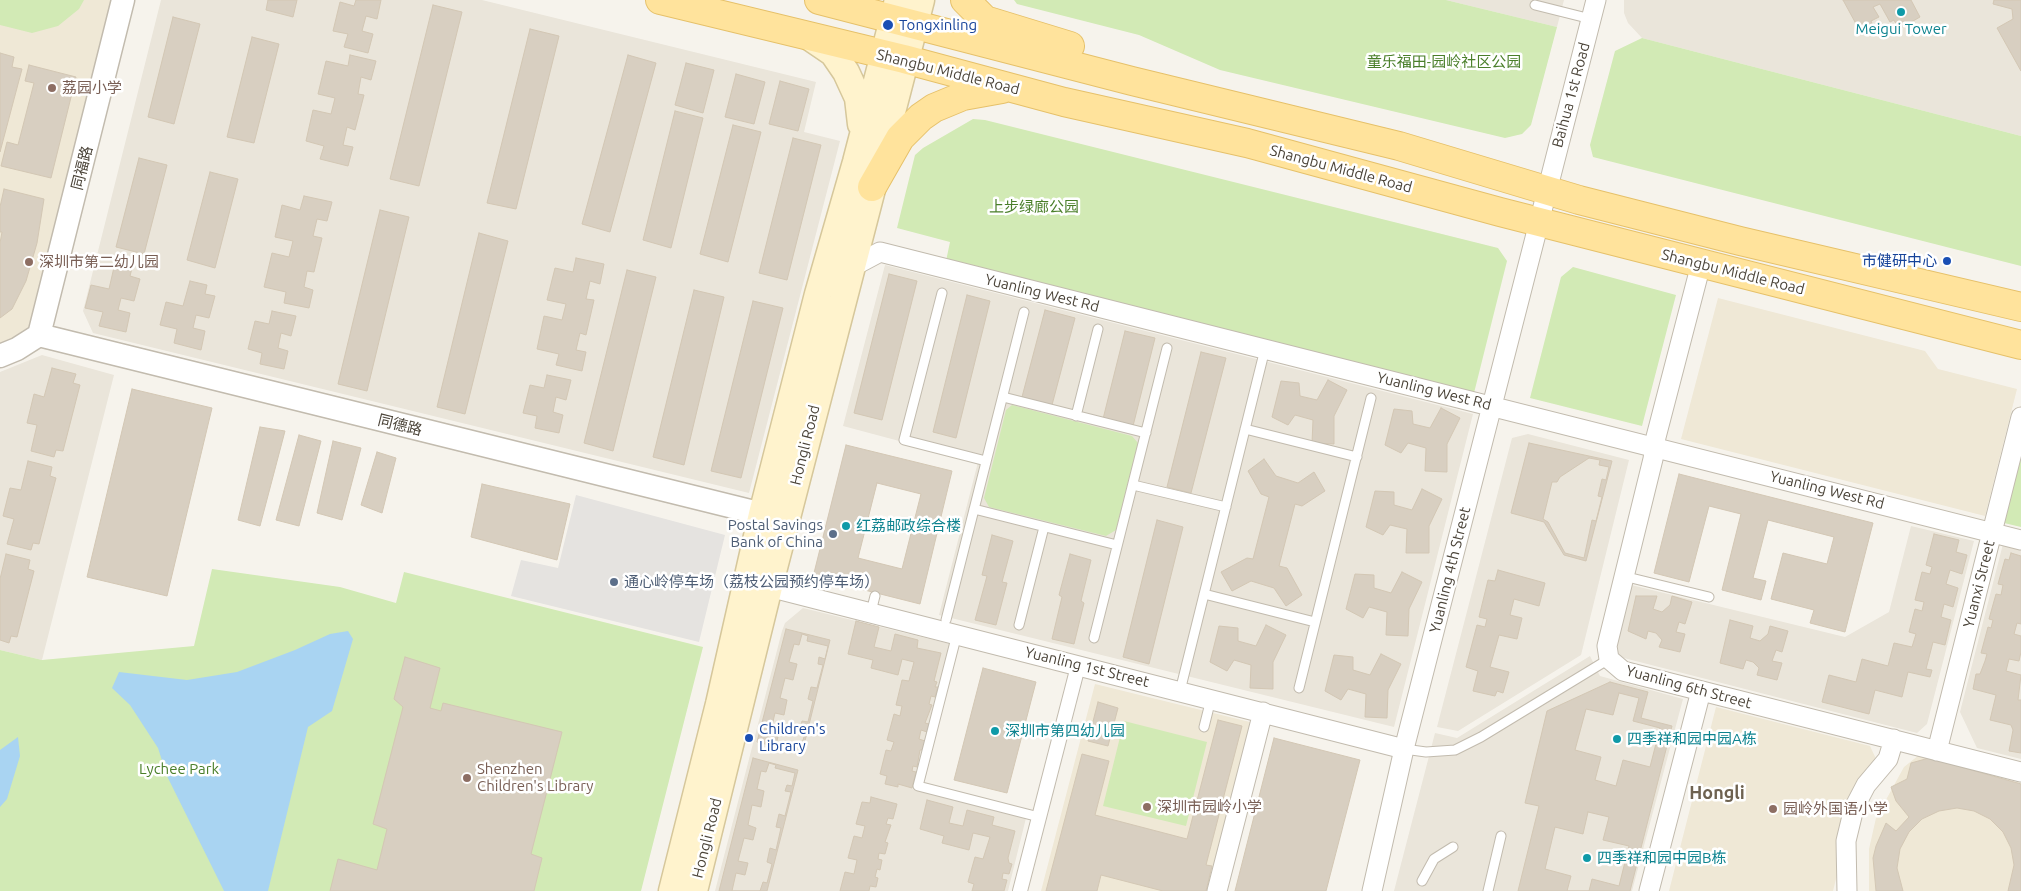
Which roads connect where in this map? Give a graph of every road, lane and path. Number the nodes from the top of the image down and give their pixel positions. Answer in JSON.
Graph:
{"nodes":[{"id":1,"x":123,"y":0,"type":"edge"},
{"id":2,"x":660,"y":0,"type":"edge"},
{"id":3,"x":818,"y":0,"type":"edge"},
{"id":4,"x":964,"y":0,"type":"edge"},
{"id":5,"x":1596,"y":0,"type":"edge"},
{"id":6,"x":1535,"y":5,"type":"dead end"},
{"id":7,"x":906,"y":10,"type":"edge"},
{"id":8,"x":1590,"y":19,"type":"junction"},
{"id":9,"x":808,"y":36,"type":"junction"},
{"id":10,"x":894,"y":57,"type":"junction"},
{"id":11,"x":1132,"y":81,"type":"junction"},
{"id":12,"x":1020,"y":90,"type":"junction"},
{"id":13,"x":856,"y":162,"type":"junction"},
{"id":14,"x":872,"y":187,"type":"junction"},
{"id":15,"x":1546,"y":190,"type":"junction"},
{"id":16,"x":1538,"y":222,"type":"junction"},
{"id":17,"x":1701,"y":264,"type":"junction"},
{"id":18,"x":850,"y":268,"type":"junction"},
{"id":19,"x":942,"y":293,"type":"dead end"},
{"id":20,"x":2021,"y":307,"type":"edge"},
{"id":21,"x":1024,"y":312,"type":"dead end"},
{"id":22,"x":1098,"y":329,"type":"dead end"},
{"id":23,"x":39,"y":335,"type":"junction"},
{"id":24,"x":2021,"y":345,"type":"edge"},
{"id":25,"x":1167,"y":348,"type":"dead end"},
{"id":26,"x":1265,"y":349,"type":"junction"},
{"id":27,"x":0,"y":356,"type":"edge"},
{"id":28,"x":1003,"y":397,"type":"junction"},
{"id":29,"x":1371,"y":398,"type":"dead end"},
{"id":30,"x":1492,"y":406,"type":"junction"},
{"id":31,"x":1076,"y":416,"type":"junction"},
{"id":32,"x":2021,"y":417,"type":"edge"},
{"id":33,"x":1245,"y":429,"type":"junction"},
{"id":34,"x":1146,"y":433,"type":"junction"},
{"id":35,"x":1654,"y":446,"type":"junction"},
{"id":36,"x":1357,"y":457,"type":"junction"},
{"id":37,"x":986,"y":461,"type":"junction"},
{"id":38,"x":1133,"y":485,"type":"junction"},
{"id":39,"x":1226,"y":508,"type":"junction"},
{"id":40,"x":974,"y":509,"type":"junction"},
{"id":41,"x":762,"y":514,"type":"junction"},
{"id":42,"x":1044,"y":526,"type":"junction"},
{"id":43,"x":1992,"y":532,"type":"junction"},
{"id":44,"x":2021,"y":540,"type":"edge"},
{"id":45,"x":1117,"y":545,"type":"junction"},
{"id":46,"x":1623,"y":576,"type":"junction"},
{"id":47,"x":769,"y":587,"type":"junction"},
{"id":48,"x":1204,"y":594,"type":"junction"},
{"id":49,"x":1709,"y":597,"type":"dead end"},
{"id":50,"x":1315,"y":622,"type":"junction"},
{"id":51,"x":1019,"y":625,"type":"dead end"},
{"id":52,"x":951,"y":627,"type":"junction"},
{"id":53,"x":1094,"y":638,"type":"dead end"},
{"id":54,"x":1609,"y":659,"type":"junction"},
{"id":55,"x":1076,"y":674,"type":"dead end"},
{"id":56,"x":1298,"y":688,"type":"dead end"},
{"id":57,"x":1180,"y":690,"type":"junction"},
{"id":58,"x":1701,"y":691,"type":"junction"},
{"id":59,"x":1211,"y":699,"type":"junction"},
{"id":60,"x":1263,"y":712,"type":"junction"},
{"id":61,"x":1204,"y":726,"type":"dead end"},
{"id":62,"x":1894,"y":739,"type":"junction"},
{"id":63,"x":1404,"y":749,"type":"junction"},
{"id":64,"x":1937,"y":751,"type":"junction"},
{"id":65,"x":2021,"y":772,"type":"edge"},
{"id":66,"x":1039,"y":817,"type":"junction"},
{"id":67,"x":1502,"y":836,"type":"dead end"},
{"id":68,"x":1453,"y":847,"type":"dead end"},
{"id":69,"x":1422,"y":881,"type":"dead end"},
{"id":70,"x":672,"y":891,"type":"edge"},
{"id":71,"x":694,"y":891,"type":"edge"},
{"id":72,"x":1020,"y":891,"type":"edge"},
{"id":73,"x":1217,"y":891,"type":"edge"},
{"id":74,"x":1372,"y":891,"type":"edge"},
{"id":75,"x":1488,"y":891,"type":"edge"},
{"id":76,"x":1649,"y":891,"type":"edge"},
{"id":77,"x":1847,"y":891,"type":"edge"}],
"edges":[{"from":1,"to":23,"type":"street","name":"同福路"},
{"from":2,"to":9,"type":"main road","name":"Shangbu Middle Road"},
{"from":3,"to":7,"type":"main road","name":"Shangbu Middle Road"},
{"from":4,"to":11,"type":"main road"},
{"from":5,"to":8,"type":"street","name":"Baihua 1st Road"},
{"from":6,"to":8,"type":"lane"},
{"from":7,"to":10,"type":"main road","name":"Hongli Road"},
{"from":7,"to":11,"type":"main road","name":"Shangbu Middle Road"},
{"from":8,"to":15,"type":"street","name":"Baihua 1st Road"},
{"from":9,"to":10,"type":"main road","name":"Shangbu Middle Road"},
{"from":9,"to":13,"type":"main road"},
{"from":10,"to":12,"type":"main road","name":"Shangbu Middle Road"},
{"from":10,"to":13,"type":"main road","name":"Hongli Road"},
{"from":10,"to":14,"type":"main road","name":"Hongli Road"},
{"from":11,"to":15,"type":"main road","name":"Shangbu Middle Road"},
{"from":12,"to":14,"type":"main road"},
{"from":12,"to":16,"type":"main road","name":"Shangbu Middle Road"},
{"from":13,"to":41,"type":"main road","name":"Hongli Road"},
{"from":14,"to":18,"type":"main road","name":"Hongli Road"},
{"from":15,"to":16,"type":"street","name":"Baihua 1st Road"},
{"from":15,"to":20,"type":"main road","name":"Shangbu Middle Road"},
{"from":16,"to":17,"type":"main road","name":"Shangbu Middle Road"},
{"from":16,"to":30,"type":"street","name":"Yuanling 4th Street"},
{"from":17,"to":24,"type":"main road","name":"Shangbu Middle Road"},
{"from":17,"to":35,"type":"street","name":"Yuanling 6th Street"},
{"from":18,"to":26,"type":"street","name":"Yuanling West Rd"},
{"from":18,"to":47,"type":"main road","name":"Hongli Road"},
{"from":19,"to":37,"type":"lane"},
{"from":21,"to":28,"type":"lane"},
{"from":22,"to":31,"type":"lane"},
{"from":23,"to":27,"type":"street"},
{"from":23,"to":41,"type":"street","name":"同德路"},
{"from":25,"to":34,"type":"lane"},
{"from":26,"to":30,"type":"street","name":"Yuanling West Rd"},
{"from":26,"to":33,"type":"lane"},
{"from":28,"to":31,"type":"lane"},
{"from":28,"to":37,"type":"lane"},
{"from":29,"to":36,"type":"lane"},
{"from":30,"to":35,"type":"street","name":"Yuanling West Rd"},
{"from":30,"to":63,"type":"street","name":"Yuanling 4th Street"},
{"from":31,"to":34,"type":"lane"},
{"from":32,"to":43,"type":"street","name":"Yuanxi Street"},
{"from":33,"to":36,"type":"lane"},
{"from":33,"to":39,"type":"lane"},
{"from":34,"to":38,"type":"lane"},
{"from":35,"to":43,"type":"street","name":"Yuanling West Rd"},
{"from":35,"to":46,"type":"street","name":"Yuanling 6th Street"},
{"from":36,"to":50,"type":"lane"},
{"from":37,"to":40,"type":"lane"},
{"from":38,"to":39,"type":"lane"},
{"from":38,"to":45,"type":"lane"},
{"from":39,"to":48,"type":"lane"},
{"from":40,"to":42,"type":"lane"},
{"from":40,"to":52,"type":"lane"},
{"from":41,"to":70,"type":"main road","name":"Hongli Road"},
{"from":42,"to":45,"type":"lane"},
{"from":42,"to":51,"type":"lane"},
{"from":43,"to":44,"type":"street","name":"Yuanling West Rd"},
{"from":43,"to":64,"type":"street","name":"Yuanxi Street"},
{"from":45,"to":53,"type":"lane"},
{"from":46,"to":49,"type":"lane"},
{"from":46,"to":54,"type":"street","name":"Yuanling 6th Street"},
{"from":47,"to":52,"type":"street","name":"Yuanling 1st Street"},
{"from":47,"to":71,"type":"main road","name":"Hongli Road"},
{"from":48,"to":50,"type":"lane"},
{"from":48,"to":57,"type":"lane"},
{"from":50,"to":56,"type":"lane"},
{"from":52,"to":57,"type":"street","name":"Yuanling 1st Street"},
{"from":52,"to":66,"type":"lane"},
{"from":54,"to":58,"type":"street","name":"Yuanling 6th Street"},
{"from":54,"to":63,"type":"lane"},
{"from":55,"to":66,"type":"street"},
{"from":57,"to":59,"type":"street","name":"Yuanling 1st Street"},
{"from":58,"to":62,"type":"street","name":"Yuanling 6th Street"},
{"from":58,"to":76,"type":"street"},
{"from":59,"to":60,"type":"street","name":"Yuanling 1st Street"},
{"from":59,"to":61,"type":"lane"},
{"from":60,"to":63,"type":"street","name":"Yuanling 1st Street"},
{"from":60,"to":73,"type":"street"},
{"from":62,"to":64,"type":"street","name":"Yuanling 6th Street"},
{"from":62,"to":77,"type":"street"},
{"from":63,"to":74,"type":"street","name":"Yuanling 4th Street"},
{"from":64,"to":65,"type":"street","name":"Yuanling 6th Street"},
{"from":66,"to":72,"type":"street"},
{"from":67,"to":75,"type":"lane"},
{"from":68,"to":69,"type":"lane"}]}
